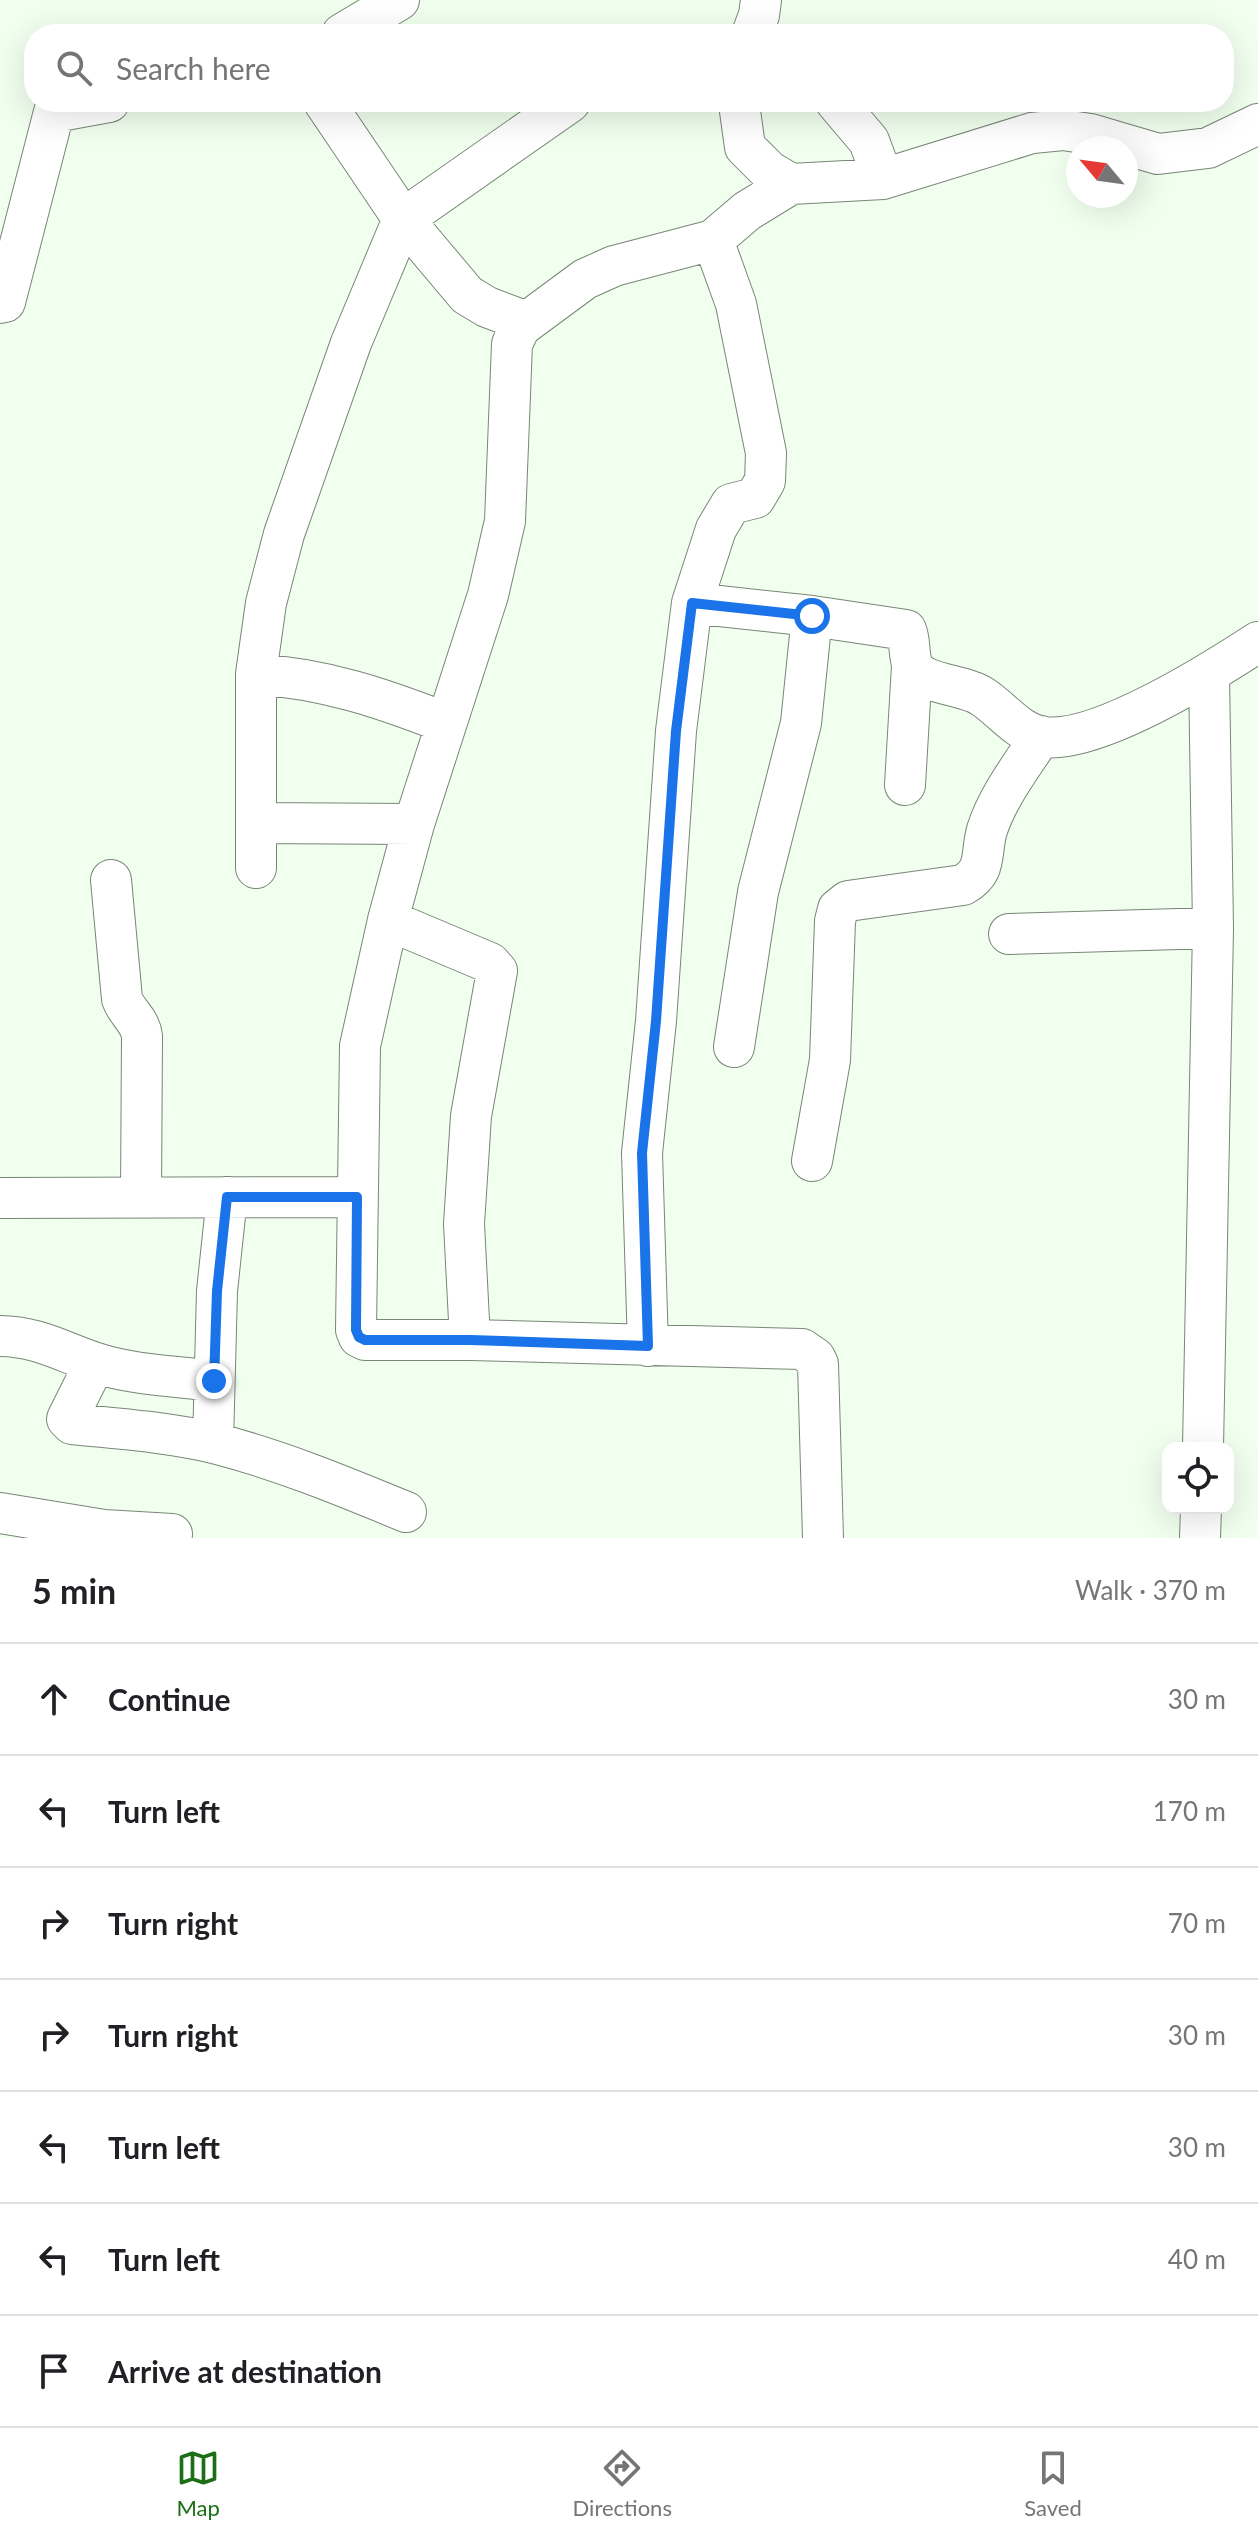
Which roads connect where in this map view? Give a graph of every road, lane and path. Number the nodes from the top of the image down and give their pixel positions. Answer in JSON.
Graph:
{"nodes":[{"id":1,"x":399,"y":0,"type":"edge"},
{"id":2,"x":761,"y":0,"type":"edge"},
{"id":3,"x":359,"y":24,"type":"edge"},
{"id":4,"x":756,"y":24,"type":"edge"},
{"id":5,"x":54,"y":112,"type":"edge"},
{"id":6,"x":331,"y":112,"type":"edge"},
{"id":7,"x":556,"y":112,"type":"edge"},
{"id":8,"x":740,"y":112,"type":"edge"},
{"id":9,"x":844,"y":112,"type":"edge"},
{"id":10,"x":1258,"y":124,"type":"edge"},
{"id":11,"x":883,"y":179,"type":"junction"},
{"id":12,"x":791,"y":184,"type":"junction"},
{"id":13,"x":403,"y":219,"type":"junction"},
{"id":14,"x":713,"y":240,"type":"junction"},
{"id":15,"x":0,"y":303,"type":"edge"},
{"id":16,"x":516,"y":318,"type":"dead end"},
{"id":17,"x":692,"y":603,"type":"junction"},
{"id":18,"x":812,"y":616,"type":"junction"},
{"id":19,"x":1258,"y":642,"type":"edge"},
{"id":20,"x":912,"y":666,"type":"junction"},
{"id":21,"x":256,"y":674,"type":"junction"},
{"id":22,"x":1209,"y":674,"type":"junction"},
{"id":23,"x":446,"y":723,"type":"junction"},
{"id":24,"x":1041,"y":736,"type":"junction"},
{"id":25,"x":905,"y":785,"type":"dead end"},
{"id":26,"x":256,"y":823,"type":"junction"},
{"id":27,"x":414,"y":824,"type":"junction"},
{"id":28,"x":256,"y":868,"type":"dead end"},
{"id":29,"x":111,"y":880,"type":"dead end"},
{"id":30,"x":388,"y":920,"type":"junction"},
{"id":31,"x":1213,"y":928,"type":"junction"},
{"id":32,"x":1009,"y":934,"type":"dead end"},
{"id":33,"x":734,"y":1047,"type":"dead end"},
{"id":34,"x":812,"y":1161,"type":"dead end"},
{"id":35,"x":141,"y":1197,"type":"junction"},
{"id":36,"x":227,"y":1197,"type":"junction"},
{"id":37,"x":357,"y":1197,"type":"junction"},
{"id":38,"x":0,"y":1198,"type":"edge"},
{"id":39,"x":0,"y":1336,"type":"edge"},
{"id":40,"x":470,"y":1340,"type":"junction"},
{"id":41,"x":648,"y":1346,"type":"junction"},
{"id":42,"x":95,"y":1363,"type":"junction"},
{"id":43,"x":214,"y":1381,"type":"junction"},
{"id":44,"x":1203,"y":1442,"type":"edge"},
{"id":45,"x":213,"y":1443,"type":"junction"},
{"id":46,"x":406,"y":1512,"type":"dead end"},
{"id":47,"x":0,"y":1513,"type":"edge"},
{"id":48,"x":1201,"y":1514,"type":"edge"},
{"id":49,"x":103,"y":1534,"type":"edge"},
{"id":50,"x":172,"y":1534,"type":"dead end"},
{"id":51,"x":823,"y":1538,"type":"edge"},
{"id":52,"x":1200,"y":1538,"type":"edge"}],
"edges":[{"from":1,"to":3,"type":"street"},
{"from":2,"to":4,"type":"street"},
{"from":5,"to":15,"type":"street"},
{"from":6,"to":13,"type":"street"},
{"from":7,"to":13,"type":"street"},
{"from":8,"to":12,"type":"street"},
{"from":9,"to":11,"type":"street"},
{"from":10,"to":11,"type":"street"},
{"from":11,"to":12,"type":"street"},
{"from":12,"to":14,"type":"street"},
{"from":13,"to":16,"type":"street"},
{"from":13,"to":21,"type":"street"},
{"from":14,"to":17,"type":"street"},
{"from":14,"to":23,"type":"street"},
{"from":17,"to":18,"type":"street"},
{"from":17,"to":41,"type":"street"},
{"from":18,"to":20,"type":"street"},
{"from":18,"to":33,"type":"street"},
{"from":19,"to":22,"type":"street"},
{"from":20,"to":24,"type":"street"},
{"from":20,"to":25,"type":"street"},
{"from":21,"to":23,"type":"street"},
{"from":21,"to":26,"type":"street"},
{"from":22,"to":24,"type":"street"},
{"from":22,"to":31,"type":"street"},
{"from":23,"to":27,"type":"street"},
{"from":24,"to":34,"type":"street"},
{"from":26,"to":27,"type":"street"},
{"from":26,"to":28,"type":"street"},
{"from":27,"to":30,"type":"street"},
{"from":29,"to":35,"type":"street"},
{"from":30,"to":37,"type":"street"},
{"from":30,"to":40,"type":"street"},
{"from":31,"to":32,"type":"street"},
{"from":31,"to":44,"type":"street"},
{"from":35,"to":36,"type":"street"},
{"from":35,"to":38,"type":"street"},
{"from":36,"to":37,"type":"street"},
{"from":36,"to":43,"type":"street"},
{"from":37,"to":40,"type":"street"},
{"from":39,"to":42,"type":"street"},
{"from":40,"to":41,"type":"street"},
{"from":41,"to":51,"type":"street"},
{"from":42,"to":43,"type":"street"},
{"from":42,"to":45,"type":"street"},
{"from":43,"to":45,"type":"street"},
{"from":45,"to":46,"type":"street"},
{"from":47,"to":49,"type":"street"},
{"from":48,"to":52,"type":"street"},
{"from":49,"to":50,"type":"street"}]}
